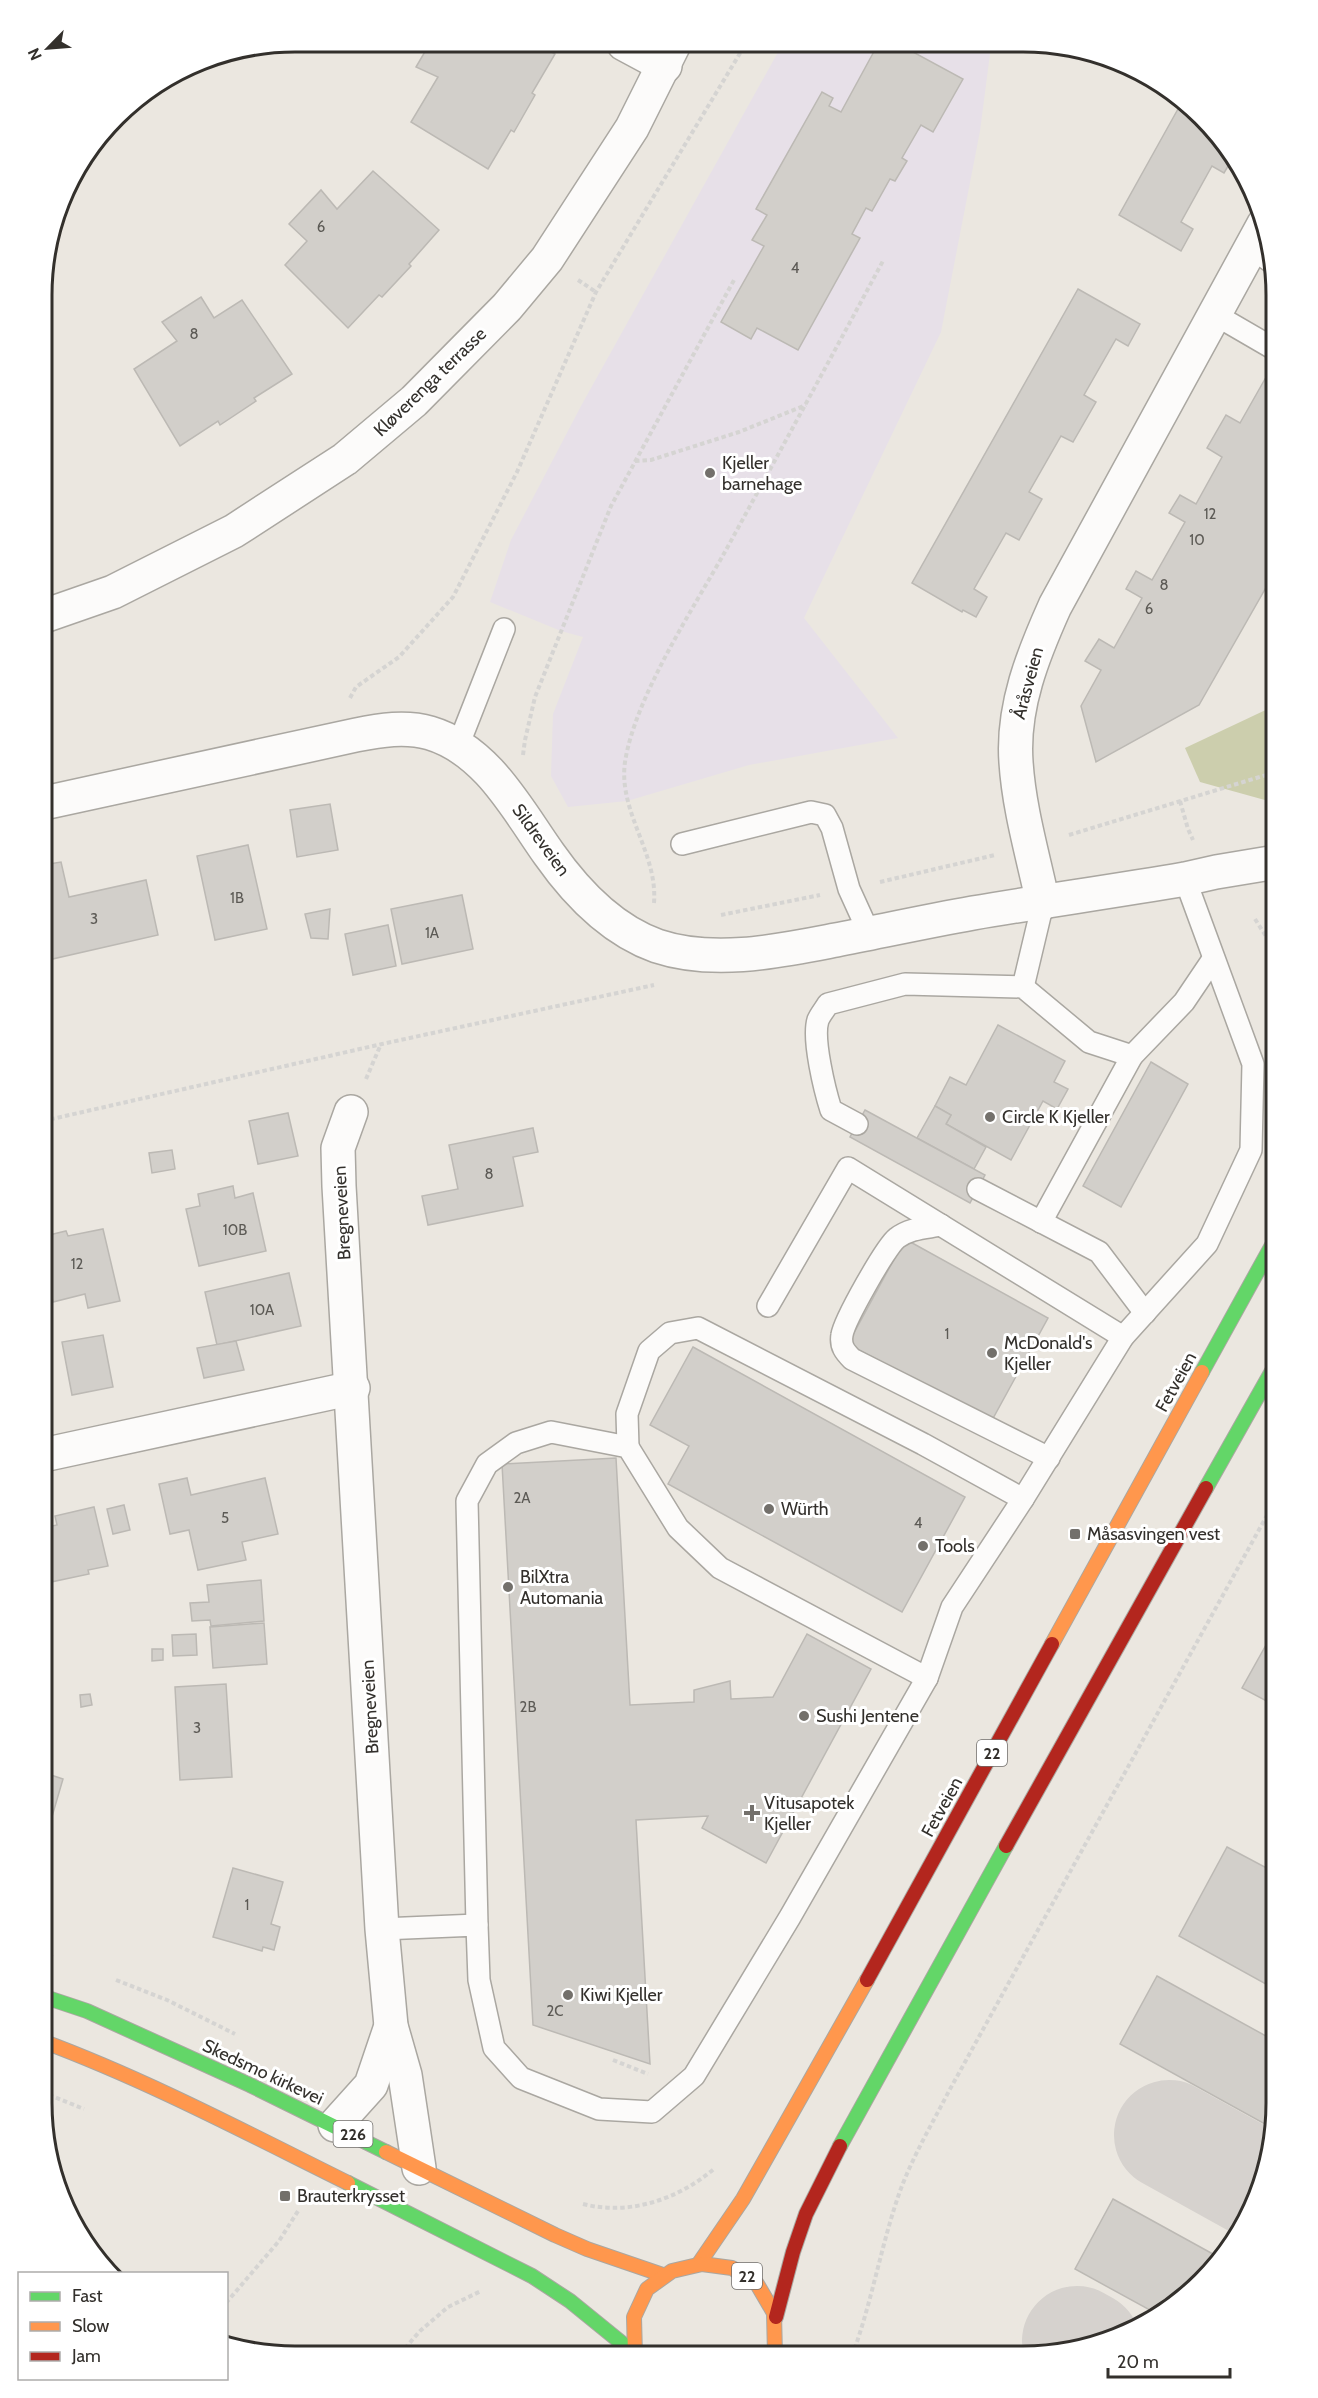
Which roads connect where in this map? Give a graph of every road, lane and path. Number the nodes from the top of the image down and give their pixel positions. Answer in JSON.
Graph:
{"nodes":[{"id":1,"x":741,"y":52,"type":"edge"},
{"id":2,"x":670,"y":55,"type":"edge"},
{"id":3,"x":1261,"y":246,"type":"edge"},
{"id":4,"x":884,"y":259,"type":"dead end"},
{"id":5,"x":734,"y":280,"type":"dead end"},
{"id":6,"x":1214,"y":314,"type":"junction"},
{"id":7,"x":1266,"y":344,"type":"edge"},
{"id":8,"x":806,"y":405,"type":"junction"},
{"id":9,"x":634,"y":461,"type":"junction"},
{"id":10,"x":52,"y":613,"type":"edge"},
{"id":11,"x":504,"y":629,"type":"dead end"},
{"id":12,"x":328,"y":741,"type":"junction"},
{"id":13,"x":458,"y":746,"type":"junction"},
{"id":14,"x":523,"y":765,"type":"dead end"},
{"id":15,"x":1266,"y":775,"type":"edge"},
{"id":16,"x":52,"y":801,"type":"edge"},
{"id":17,"x":1180,"y":801,"type":"junction"},
{"id":18,"x":1069,"y":835,"type":"dead end"},
{"id":19,"x":682,"y":844,"type":"dead end"},
{"id":20,"x":1198,"y":848,"type":"dead end"},
{"id":21,"x":1266,"y":864,"type":"edge"},
{"id":22,"x":1185,"y":879,"type":"junction"},
{"id":23,"x":1043,"y":903,"type":"junction"},
{"id":24,"x":653,"y":909,"type":"dead end"},
{"id":25,"x":1255,"y":919,"type":"dead end"},
{"id":26,"x":869,"y":933,"type":"junction"},
{"id":27,"x":1266,"y":936,"type":"edge"},
{"id":28,"x":1213,"y":959,"type":"junction"},
{"id":29,"x":661,"y":982,"type":"dead end"},
{"id":30,"x":1023,"y":987,"type":"junction"},
{"id":31,"x":1132,"y":1056,"type":"junction"},
{"id":32,"x":351,"y":1112,"type":"dead end"},
{"id":33,"x":52,"y":1119,"type":"edge"},
{"id":34,"x":857,"y":1124,"type":"dead end"},
{"id":35,"x":978,"y":1189,"type":"dead end"},
{"id":36,"x":1041,"y":1222,"type":"junction"},
{"id":37,"x":941,"y":1225,"type":"junction"},
{"id":38,"x":1266,"y":1256,"type":"edge"},
{"id":39,"x":768,"y":1306,"type":"dead end"},
{"id":40,"x":1144,"y":1313,"type":"junction"},
{"id":41,"x":1123,"y":1337,"type":"junction"},
{"id":42,"x":1266,"y":1382,"type":"edge"},
{"id":43,"x":353,"y":1388,"type":"junction"},
{"id":44,"x":628,"y":1447,"type":"junction"},
{"id":45,"x":52,"y":1453,"type":"edge"},
{"id":46,"x":1049,"y":1458,"type":"junction"},
{"id":47,"x":1023,"y":1499,"type":"junction"},
{"id":48,"x":1266,"y":1517,"type":"edge"},
{"id":49,"x":927,"y":1678,"type":"junction"},
{"id":50,"x":477,"y":1925,"type":"junction"},
{"id":51,"x":382,"y":1929,"type":"junction"},
{"id":52,"x":52,"y":1999,"type":"edge"},
{"id":53,"x":391,"y":2026,"type":"junction"},
{"id":54,"x":52,"y":2045,"type":"edge"},
{"id":55,"x":52,"y":2096,"type":"edge"},
{"id":56,"x":84,"y":2109,"type":"dead end"},
{"id":57,"x":335,"y":2125,"type":"junction"},
{"id":58,"x":419,"y":2168,"type":"junction"},
{"id":59,"x":716,"y":2168,"type":"dead end"},
{"id":60,"x":574,"y":2201,"type":"dead end"},
{"id":61,"x":298,"y":2211,"type":"dead end"},
{"id":62,"x":699,"y":2262,"type":"junction"},
{"id":63,"x":663,"y":2275,"type":"junction"},
{"id":64,"x":483,"y":2290,"type":"dead end"},
{"id":65,"x":228,"y":2301,"type":"edge"},
{"id":66,"x":776,"y":2317,"type":"junction"},
{"id":67,"x":407,"y":2346,"type":"edge"},
{"id":68,"x":625,"y":2346,"type":"edge"},
{"id":69,"x":634,"y":2346,"type":"edge"},
{"id":70,"x":776,"y":2346,"type":"edge"},
{"id":71,"x":855,"y":2346,"type":"edge"}],
"edges":[{"from":1,"to":12,"type":"path"},
{"from":2,"to":10,"type":"street","name":"Kløverenga terrasse"},
{"from":3,"to":6,"type":"street","name":"Åråsveien"},
{"from":4,"to":8,"type":"path"},
{"from":5,"to":9,"type":"path"},
{"from":6,"to":7,"type":"lane"},
{"from":6,"to":23,"type":"street","name":"Åråsveien"},
{"from":8,"to":9,"type":"path"},
{"from":8,"to":24,"type":"path"},
{"from":9,"to":14,"type":"path"},
{"from":11,"to":13,"type":"lane"},
{"from":12,"to":13,"type":"street","name":"Sildreveien"},
{"from":12,"to":16,"type":"street","name":"Sildreveien"},
{"from":13,"to":26,"type":"street","name":"Sildreveien"},
{"from":15,"to":17,"type":"path"},
{"from":17,"to":18,"type":"path"},
{"from":17,"to":20,"type":"path"},
{"from":19,"to":26,"type":"lane"},
{"from":21,"to":22,"type":"street"},
{"from":22,"to":23,"type":"street"},
{"from":22,"to":28,"type":"lane"},
{"from":23,"to":26,"type":"street","name":"Sildreveien"},
{"from":23,"to":30,"type":"lane"},
{"from":25,"to":27,"type":"path"},
{"from":28,"to":31,"type":"lane"},
{"from":28,"to":40,"type":"lane"},
{"from":29,"to":33,"type":"path"},
{"from":30,"to":31,"type":"lane"},
{"from":30,"to":34,"type":"lane"},
{"from":31,"to":36,"type":"lane"},
{"from":32,"to":43,"type":"street","name":"Bregneveien"},
{"from":35,"to":36,"type":"lane"},
{"from":36,"to":40,"type":"lane"},
{"from":37,"to":39,"type":"lane"},
{"from":37,"to":41,"type":"lane"},
{"from":37,"to":46,"type":"lane"},
{"from":38,"to":62,"type":"highway","name":"Fetveien","number":"22"},
{"from":40,"to":41,"type":"lane"},
{"from":41,"to":46,"type":"lane"},
{"from":42,"to":66,"type":"highway","number":"22"},
{"from":43,"to":45,"type":"street"},
{"from":43,"to":51,"type":"street","name":"Bregneveien"},
{"from":44,"to":47,"type":"lane"},
{"from":44,"to":49,"type":"lane"},
{"from":44,"to":50,"type":"lane"},
{"from":46,"to":47,"type":"lane"},
{"from":47,"to":49,"type":"lane"},
{"from":48,"to":71,"type":"path"},
{"from":49,"to":50,"type":"lane"},
{"from":50,"to":51,"type":"lane"},
{"from":51,"to":53,"type":"street","name":"Bregneveien"},
{"from":52,"to":57,"type":"highway","name":"Skedsmo kirkevei","number":"226"},
{"from":53,"to":57,"type":"street","name":"Bregneveien"},
{"from":53,"to":58,"type":"street","name":"Bregneveien"},
{"from":54,"to":68,"type":"highway","number":"226"},
{"from":55,"to":56,"type":"path"},
{"from":57,"to":58,"type":"highway","name":"Skedsmo kirkevei","number":"226"},
{"from":58,"to":63,"type":"highway","name":"Skedsmo kirkevei","number":"226"},
{"from":59,"to":60,"type":"path"},
{"from":61,"to":65,"type":"path"},
{"from":62,"to":63,"type":"highway","number":"22"},
{"from":62,"to":66,"type":"highway","number":"22"},
{"from":63,"to":69,"type":"highway","number":"22"},
{"from":64,"to":67,"type":"path"},
{"from":66,"to":70,"type":"highway","number":"22"}]}
